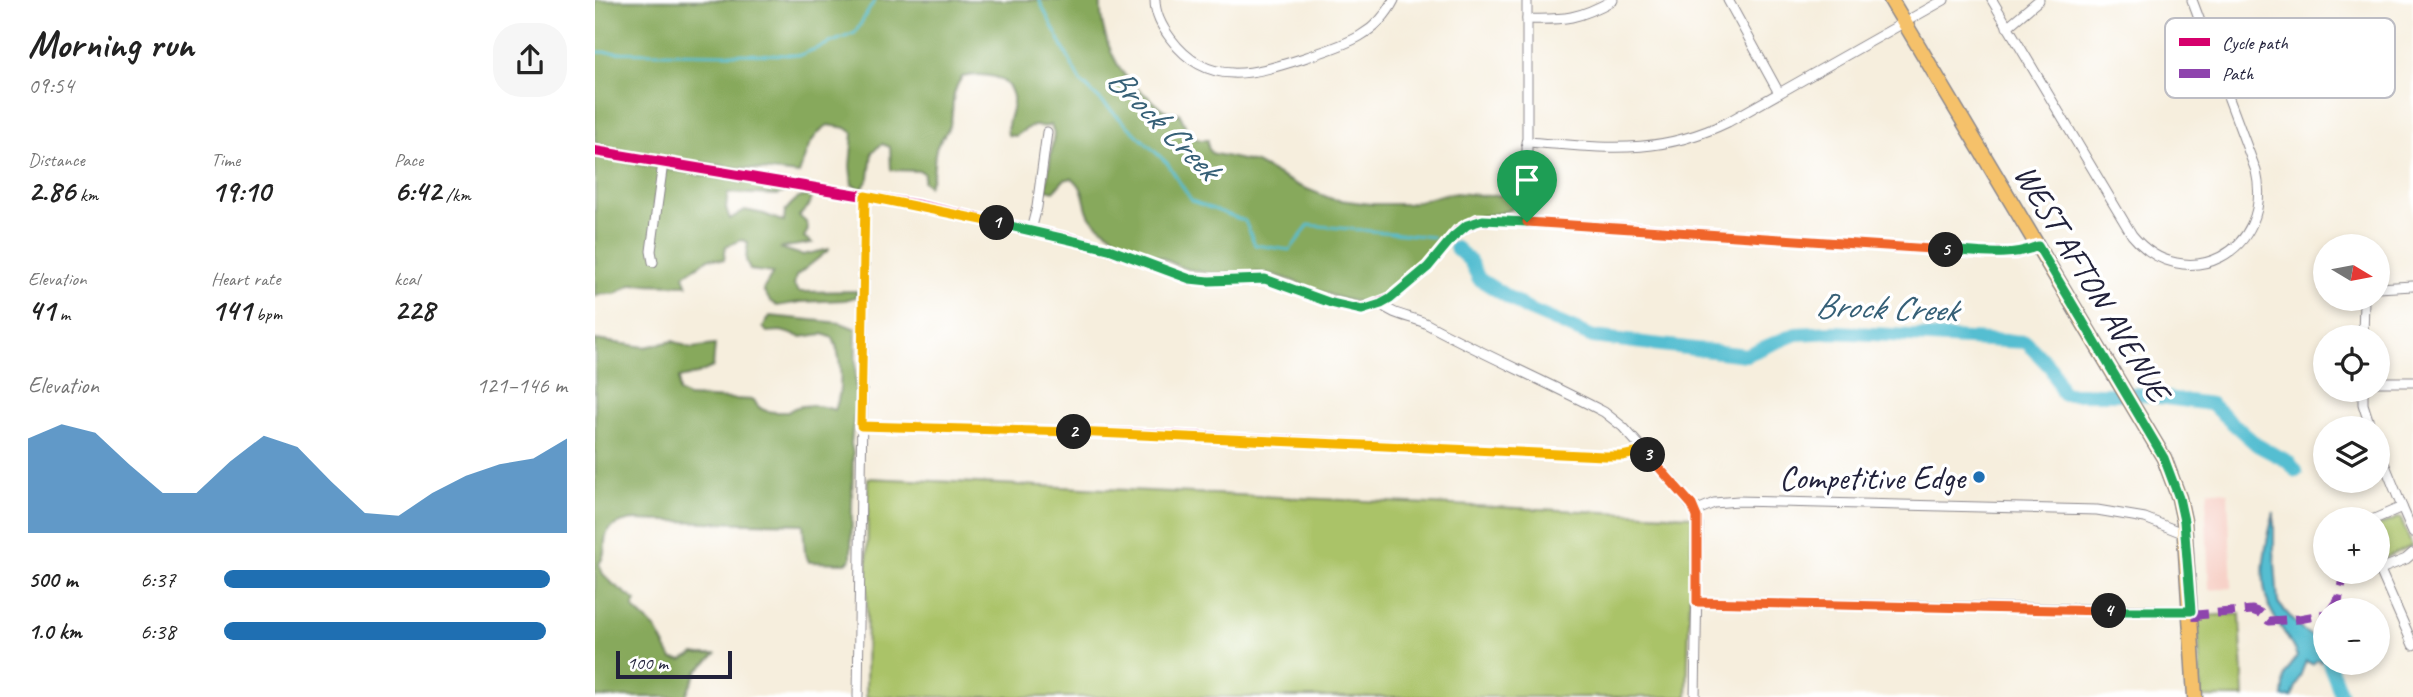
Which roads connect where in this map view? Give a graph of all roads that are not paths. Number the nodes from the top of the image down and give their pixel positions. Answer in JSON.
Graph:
{"nodes":[{"id":1,"x":1154,"y":0,"type":"edge"},
{"id":2,"x":1394,"y":0,"type":"edge"},
{"id":3,"x":1527,"y":0,"type":"edge"},
{"id":4,"x":1613,"y":0,"type":"edge"},
{"id":5,"x":1728,"y":0,"type":"edge"},
{"id":6,"x":1891,"y":0,"type":"edge"},
{"id":7,"x":1944,"y":0,"type":"edge"},
{"id":8,"x":2039,"y":0,"type":"edge"},
{"id":9,"x":2192,"y":0,"type":"edge"},
{"id":10,"x":1993,"y":2,"type":"edge"},
{"id":11,"x":2199,"y":18,"type":"edge"},
{"id":12,"x":1527,"y":19,"type":"junction"},
{"id":13,"x":1905,"y":23,"type":"junction"},
{"id":14,"x":2007,"y":27,"type":"junction"},
{"id":15,"x":1779,"y":93,"type":"junction"},
{"id":16,"x":2229,"y":98,"type":"edge"},
{"id":17,"x":1047,"y":132,"type":"dead end"},
{"id":18,"x":1526,"y":142,"type":"junction"},
{"id":19,"x":595,"y":151,"type":"edge"},
{"id":20,"x":663,"y":163,"type":"junction"},
{"id":21,"x":865,"y":196,"type":"junction"},
{"id":22,"x":1527,"y":222,"type":"junction"},
{"id":23,"x":1031,"y":230,"type":"junction"},
{"id":24,"x":2038,"y":246,"type":"junction"},
{"id":25,"x":653,"y":262,"type":"dead end"},
{"id":26,"x":2413,"y":286,"type":"edge"},
{"id":27,"x":2391,"y":287,"type":"edge"},
{"id":28,"x":1381,"y":304,"type":"junction"},
{"id":29,"x":2390,"y":382,"type":"edge"},
{"id":30,"x":2413,"y":382,"type":"edge"},
{"id":31,"x":861,"y":426,"type":"junction"},
{"id":32,"x":1645,"y":451,"type":"junction"},
{"id":33,"x":2390,"y":478,"type":"edge"},
{"id":34,"x":2402,"y":508,"type":"junction"},
{"id":35,"x":1695,"y":511,"type":"junction"},
{"id":36,"x":2390,"y":513,"type":"edge"},
{"id":37,"x":2413,"y":532,"type":"edge"},
{"id":38,"x":2185,"y":534,"type":"junction"},
{"id":39,"x":2413,"y":553,"type":"edge"},
{"id":40,"x":2390,"y":566,"type":"edge"},
{"id":41,"x":2383,"y":584,"type":"edge"},
{"id":42,"x":1697,"y":602,"type":"junction"},
{"id":43,"x":2191,"y":611,"type":"junction"},
{"id":44,"x":2413,"y":645,"type":"edge"},
{"id":45,"x":858,"y":697,"type":"edge"},
{"id":46,"x":1695,"y":697,"type":"edge"},
{"id":47,"x":2195,"y":697,"type":"edge"}],
"edges":[{"from":1,"to":2,"type":"street"},
{"from":3,"to":12,"type":"street"},
{"from":4,"to":12,"type":"street"},
{"from":5,"to":15,"type":"street"},
{"from":6,"to":13,"type":"main road","name":"WEST AFTON AVENUE"},
{"from":7,"to":13,"type":"street"},
{"from":8,"to":14,"type":"street"},
{"from":9,"to":11,"type":"street"},
{"from":10,"to":14,"type":"street"},
{"from":12,"to":18,"type":"street"},
{"from":13,"to":15,"type":"street"},
{"from":13,"to":24,"type":"main road","name":"WEST AFTON AVENUE"},
{"from":14,"to":16,"type":"street"},
{"from":15,"to":18,"type":"street"},
{"from":17,"to":23,"type":"street"},
{"from":18,"to":22,"type":"street"},
{"from":19,"to":20,"type":"street"},
{"from":20,"to":21,"type":"street"},
{"from":20,"to":25,"type":"street"},
{"from":21,"to":23,"type":"street"},
{"from":21,"to":31,"type":"street"},
{"from":22,"to":24,"type":"street"},
{"from":22,"to":28,"type":"street"},
{"from":23,"to":28,"type":"street"},
{"from":24,"to":38,"type":"main road","name":"WEST AFTON AVENUE"},
{"from":26,"to":27,"type":"street"},
{"from":28,"to":32,"type":"street"},
{"from":29,"to":30,"type":"street"},
{"from":31,"to":32,"type":"street"},
{"from":31,"to":45,"type":"street"},
{"from":32,"to":35,"type":"street"},
{"from":33,"to":34,"type":"street"},
{"from":34,"to":36,"type":"street"},
{"from":34,"to":37,"type":"street"},
{"from":35,"to":38,"type":"street"},
{"from":35,"to":42,"type":"street"},
{"from":38,"to":43,"type":"main road","name":"WEST AFTON AVENUE"},
{"from":39,"to":40,"type":"street"},
{"from":41,"to":44,"type":"street"},
{"from":42,"to":43,"type":"street"},
{"from":42,"to":46,"type":"street"},
{"from":43,"to":47,"type":"main road","name":"WEST AFTON AVENUE"}]}
